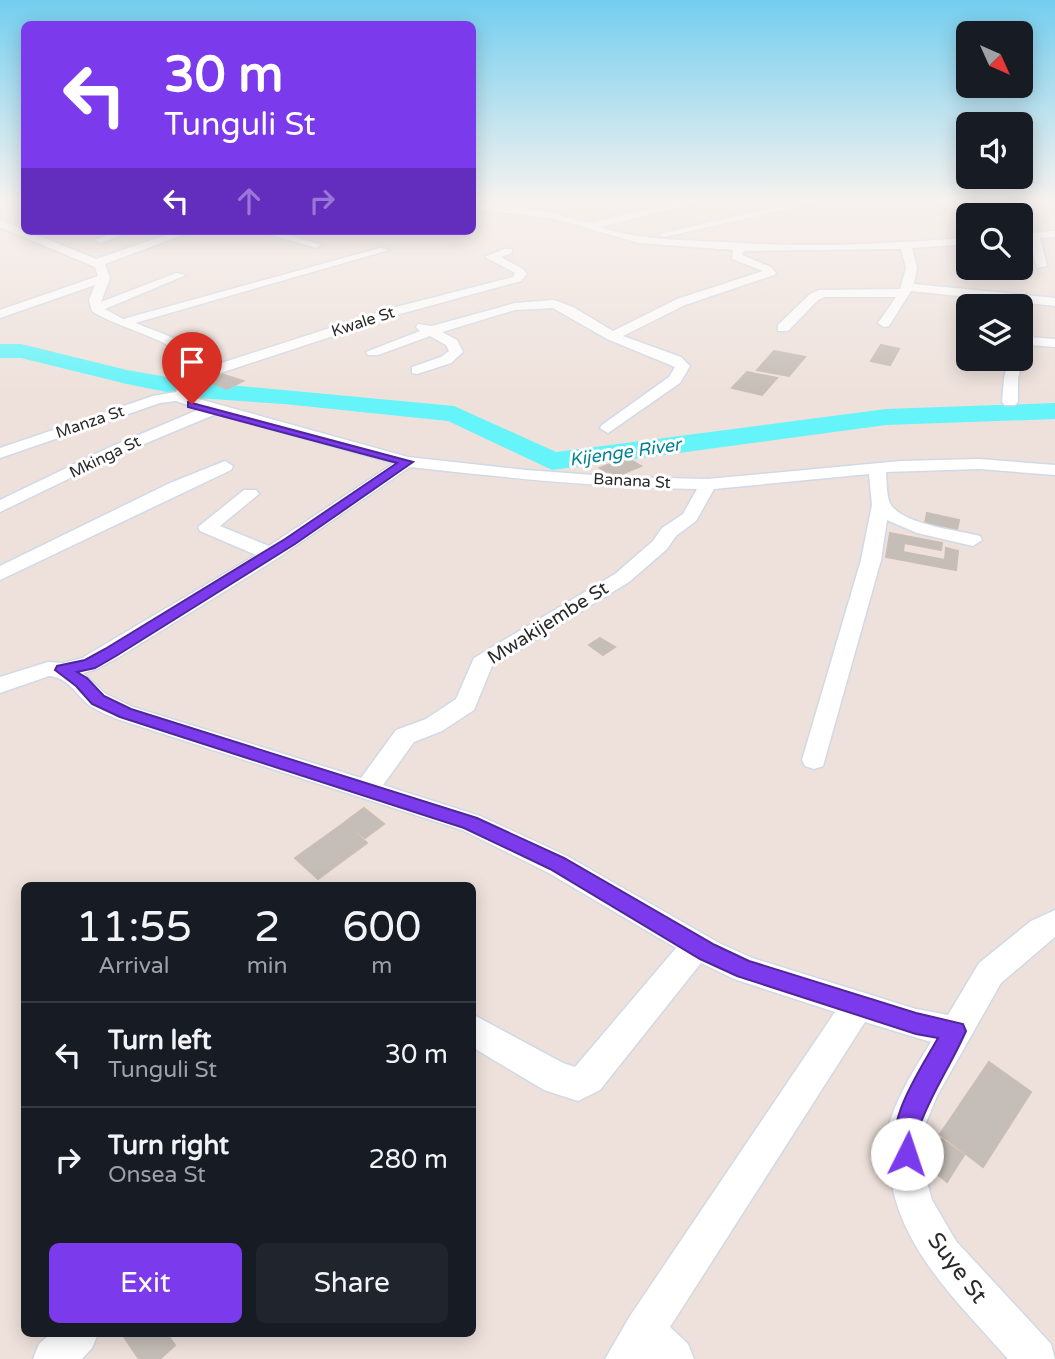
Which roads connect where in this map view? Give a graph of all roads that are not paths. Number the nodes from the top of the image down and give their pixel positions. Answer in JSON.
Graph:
{"nodes":[{"id":1,"x":100,"y":265,"type":"edge"},
{"id":2,"x":326,"y":265,"type":"edge"},
{"id":3,"x":508,"y":265,"type":"edge"},
{"id":4,"x":757,"y":265,"type":"edge"},
{"id":5,"x":908,"y":265,"type":"edge"},
{"id":6,"x":180,"y":275,"type":"dead end"},
{"id":7,"x":104,"y":278,"type":"junction"},
{"id":8,"x":907,"y":290,"type":"junction"},
{"id":9,"x":1055,"y":302,"type":"edge"},
{"id":10,"x":96,"y":308,"type":"junction"},
{"id":11,"x":396,"y":311,"type":"junction"},
{"id":12,"x":0,"y":314,"type":"edge"},
{"id":13,"x":126,"y":322,"type":"junction"},
{"id":14,"x":884,"y":323,"type":"dead end"},
{"id":15,"x":783,"y":328,"type":"dead end"},
{"id":16,"x":431,"y":331,"type":"junction"},
{"id":17,"x":612,"y":336,"type":"junction"},
{"id":18,"x":1033,"y":341,"type":"edge"},
{"id":19,"x":1055,"y":343,"type":"edge"},
{"id":20,"x":373,"y":352,"type":"dead end"},
{"id":21,"x":417,"y":370,"type":"dead end"},
{"id":22,"x":1014,"y":371,"type":"edge"},
{"id":23,"x":187,"y":388,"type":"junction"},
{"id":24,"x":1010,"y":402,"type":"dead end"},
{"id":25,"x":212,"y":410,"type":"junction"},
{"id":26,"x":608,"y":428,"type":"dead end"},
{"id":27,"x":0,"y":453,"type":"edge"},
{"id":28,"x":407,"y":462,"type":"junction"},
{"id":29,"x":225,"y":466,"type":"dead end"},
{"id":30,"x":877,"y":467,"type":"junction"},
{"id":31,"x":1055,"y":470,"type":"edge"},
{"id":32,"x":708,"y":484,"type":"junction"},
{"id":33,"x":250,"y":494,"type":"dead end"},
{"id":34,"x":881,"y":505,"type":"junction"},
{"id":35,"x":0,"y":507,"type":"edge"},
{"id":36,"x":973,"y":540,"type":"dead end"},
{"id":37,"x":271,"y":554,"type":"junction"},
{"id":38,"x":0,"y":574,"type":"edge"},
{"id":39,"x":63,"y":670,"type":"junction"},
{"id":40,"x":0,"y":685,"type":"edge"},
{"id":41,"x":814,"y":760,"type":"dead end"},
{"id":42,"x":366,"y":790,"type":"junction"},
{"id":43,"x":1055,"y":922,"type":"edge"},
{"id":44,"x":697,"y":945,"type":"junction"},
{"id":45,"x":858,"y":1006,"type":"junction"},
{"id":46,"x":476,"y":1031,"type":"edge"},
{"id":47,"x":955,"y":1031,"type":"junction"},
{"id":48,"x":76,"y":1337,"type":"edge"},
{"id":49,"x":635,"y":1345,"type":"edge"},
{"id":50,"x":54,"y":1359,"type":"edge"},
{"id":51,"x":673,"y":1359,"type":"edge"},
{"id":52,"x":1036,"y":1359,"type":"edge"}],
"edges":[{"from":1,"to":7,"type":"street"},
{"from":2,"to":13,"type":"street"},
{"from":3,"to":11,"type":"street","name":"Kwale St"},
{"from":4,"to":17,"type":"street"},
{"from":5,"to":8,"type":"street"},
{"from":6,"to":10,"type":"street"},
{"from":7,"to":10,"type":"street"},
{"from":7,"to":12,"type":"street"},
{"from":8,"to":9,"type":"street"},
{"from":8,"to":14,"type":"street"},
{"from":8,"to":15,"type":"street"},
{"from":10,"to":13,"type":"street"},
{"from":11,"to":16,"type":"street"},
{"from":11,"to":23,"type":"street","name":"Kwale St"},
{"from":13,"to":23,"type":"street"},
{"from":16,"to":17,"type":"street"},
{"from":16,"to":20,"type":"street"},
{"from":16,"to":21,"type":"street"},
{"from":17,"to":26,"type":"street"},
{"from":18,"to":19,"type":"street"},
{"from":22,"to":24,"type":"street"},
{"from":23,"to":25,"type":"street","name":"Banana St"},
{"from":23,"to":27,"type":"street","name":"Manza St"},
{"from":25,"to":28,"type":"street","name":"Banana St"},
{"from":25,"to":35,"type":"street","name":"Mkinga St"},
{"from":28,"to":32,"type":"street","name":"Banana St"},
{"from":28,"to":37,"type":"street"},
{"from":29,"to":38,"type":"street"},
{"from":30,"to":31,"type":"street","name":"Banana St"},
{"from":30,"to":32,"type":"street","name":"Banana St"},
{"from":30,"to":34,"type":"street"},
{"from":32,"to":42,"type":"street","name":"Mwakijembe St"},
{"from":33,"to":37,"type":"street"},
{"from":34,"to":36,"type":"street"},
{"from":34,"to":41,"type":"street"},
{"from":37,"to":39,"type":"street"},
{"from":39,"to":40,"type":"street"},
{"from":39,"to":42,"type":"street"},
{"from":42,"to":44,"type":"street"},
{"from":43,"to":47,"type":"street","name":"Suye St"},
{"from":44,"to":45,"type":"street"},
{"from":44,"to":46,"type":"street"},
{"from":45,"to":47,"type":"street"},
{"from":45,"to":49,"type":"street"},
{"from":47,"to":52,"type":"street","name":"Suye St"},
{"from":48,"to":50,"type":"street"},
{"from":49,"to":51,"type":"street"}]}
